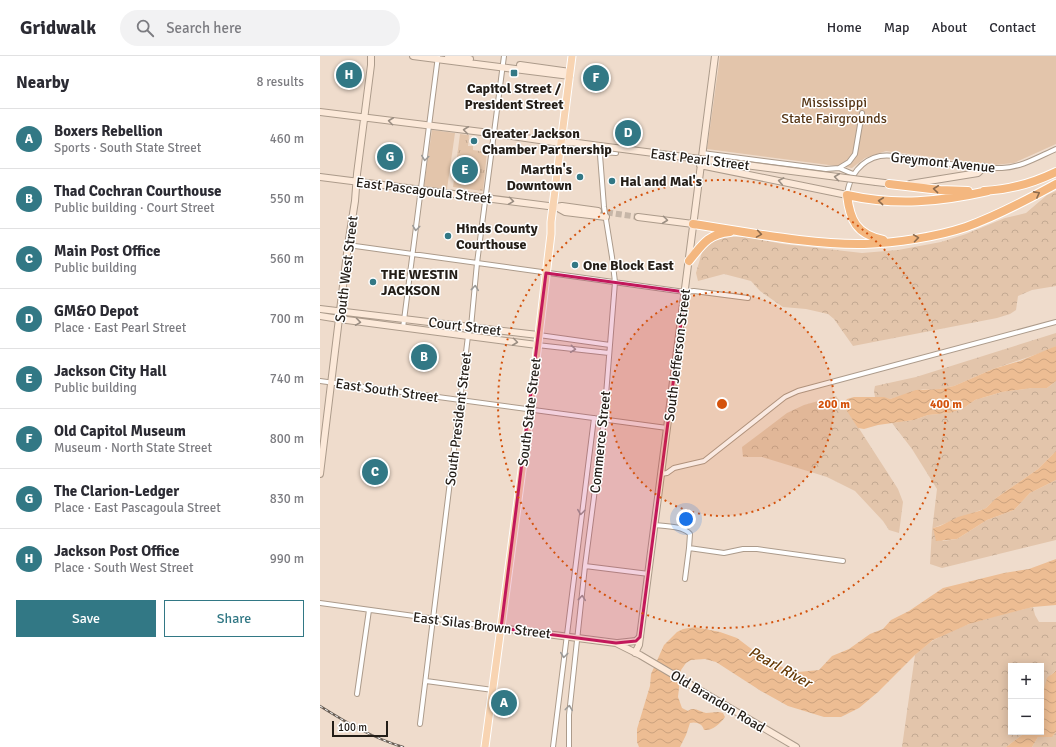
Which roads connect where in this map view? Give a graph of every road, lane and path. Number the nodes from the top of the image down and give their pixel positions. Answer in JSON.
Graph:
{"nodes":[{"id":1,"x":371,"y":56,"type":"edge"},
{"id":2,"x":374,"y":56,"type":"edge"},
{"id":3,"x":413,"y":56,"type":"edge"},
{"id":4,"x":448,"y":56,"type":"edge"},
{"id":5,"x":504,"y":56,"type":"edge"},
{"id":6,"x":572,"y":56,"type":"edge"},
{"id":7,"x":715,"y":56,"type":"edge"},
{"id":8,"x":438,"y":58,"type":"edge"},
{"id":9,"x":371,"y":65,"type":"junction"},
{"id":10,"x":503,"y":65,"type":"junction"},
{"id":11,"x":570,"y":74,"type":"junction"},
{"id":12,"x":320,"y":112,"type":"edge"},
{"id":13,"x":862,"y":113,"type":"dead end"},
{"id":14,"x":364,"y":118,"type":"junction"},
{"id":15,"x":430,"y":126,"type":"junction"},
{"id":16,"x":494,"y":133,"type":"junction"},
{"id":17,"x":560,"y":143,"type":"junction"},
{"id":18,"x":1056,"y":148,"type":"edge"},
{"id":19,"x":616,"y":153,"type":"dead end"},
{"id":20,"x":702,"y":153,"type":"junction"},
{"id":21,"x":700,"y":165,"type":"junction"},
{"id":22,"x":984,"y":167,"type":"junction"},
{"id":23,"x":839,"y":168,"type":"junction"},
{"id":24,"x":1056,"y":172,"type":"edge"},
{"id":25,"x":853,"y":174,"type":"junction"},
{"id":26,"x":320,"y":177,"type":"edge"},
{"id":27,"x":357,"y":182,"type":"junction"},
{"id":28,"x":889,"y":184,"type":"junction"},
{"id":29,"x":1056,"y":184,"type":"edge"},
{"id":30,"x":421,"y":190,"type":"junction"},
{"id":31,"x":988,"y":191,"type":"junction"},
{"id":32,"x":847,"y":195,"type":"junction"},
{"id":33,"x":486,"y":198,"type":"junction"},
{"id":34,"x":554,"y":207,"type":"junction"},
{"id":35,"x":598,"y":212,"type":"tunnel mouth"},
{"id":36,"x":606,"y":217,"type":"junction"},
{"id":37,"x":638,"y":217,"type":"tunnel mouth"},
{"id":38,"x":693,"y":224,"type":"junction"},
{"id":39,"x":742,"y":231,"type":"junction"},
{"id":40,"x":891,"y":241,"type":"junction"},
{"id":41,"x":348,"y":245,"type":"junction"},
{"id":42,"x":413,"y":254,"type":"junction"},
{"id":43,"x":689,"y":261,"type":"junction"},
{"id":44,"x":478,"y":263,"type":"junction"},
{"id":45,"x":546,"y":272,"type":"junction"},
{"id":46,"x":615,"y":282,"type":"junction"},
{"id":47,"x":685,"y":292,"type":"junction"},
{"id":48,"x":748,"y":298,"type":"dead end"},
{"id":49,"x":320,"y":309,"type":"edge"},
{"id":50,"x":340,"y":311,"type":"junction"},
{"id":51,"x":320,"y":316,"type":"edge"},
{"id":52,"x":405,"y":318,"type":"junction"},
{"id":53,"x":340,"y":319,"type":"junction"},
{"id":54,"x":1056,"y":322,"type":"edge"},
{"id":55,"x":471,"y":327,"type":"junction"},
{"id":56,"x":403,"y":328,"type":"junction"},
{"id":57,"x":538,"y":335,"type":"junction"},
{"id":58,"x":468,"y":336,"type":"junction"},
{"id":59,"x":538,"y":345,"type":"junction"},
{"id":60,"x":610,"y":345,"type":"junction"},
{"id":61,"x":609,"y":353,"type":"junction"},
{"id":62,"x":320,"y":382,"type":"edge"},
{"id":63,"x":332,"y":383,"type":"junction"},
{"id":64,"x":460,"y":400,"type":"junction"},
{"id":65,"x":530,"y":410,"type":"junction"},
{"id":66,"x":594,"y":418,"type":"junction"},
{"id":67,"x":604,"y":420,"type":"junction"},
{"id":68,"x":668,"y":428,"type":"junction"},
{"id":69,"x":320,"y":474,"type":"edge"},
{"id":70,"x":661,"y":474,"type":"junction"},
{"id":71,"x":655,"y":525,"type":"junction"},
{"id":72,"x":689,"y":548,"type":"junction"},
{"id":73,"x":842,"y":561,"type":"dead end"},
{"id":74,"x":585,"y":566,"type":"junction"},
{"id":75,"x":648,"y":574,"type":"junction"},
{"id":76,"x":685,"y":579,"type":"dead end"},
{"id":77,"x":320,"y":603,"type":"edge"},
{"id":78,"x":369,"y":610,"type":"junction"},
{"id":79,"x":433,"y":618,"type":"junction"},
{"id":80,"x":501,"y":628,"type":"junction"},
{"id":81,"x":567,"y":635,"type":"junction"},
{"id":82,"x":578,"y":637,"type":"junction"},
{"id":83,"x":640,"y":637,"type":"junction"},
{"id":84,"x":616,"y":643,"type":"junction"},
{"id":85,"x":638,"y":654,"type":"junction"},
{"id":86,"x":426,"y":681,"type":"junction"},
{"id":87,"x":493,"y":690,"type":"junction"},
{"id":88,"x":357,"y":694,"type":"dead end"},
{"id":89,"x":420,"y":724,"type":"dead end"},
{"id":90,"x":485,"y":747,"type":"edge"},
{"id":91,"x":553,"y":747,"type":"edge"},
{"id":92,"x":569,"y":747,"type":"edge"},
{"id":93,"x":796,"y":747,"type":"edge"}],
"edges":[{"from":1,"to":9,"type":"street","name":"South West Street"},
{"from":2,"to":9,"type":"street","name":"South West Street"},
{"from":3,"to":8,"type":"street"},
{"from":4,"to":10,"type":"street"},
{"from":5,"to":10,"type":"street","name":"South President Street"},
{"from":6,"to":11,"type":"main road","name":"South State Street"},
{"from":7,"to":20,"type":"street","name":"South Jefferson Street"},
{"from":8,"to":10,"type":"street"},
{"from":8,"to":15,"type":"street"},
{"from":9,"to":14,"type":"street","name":"South West Street"},
{"from":10,"to":11,"type":"street"},
{"from":10,"to":16,"type":"street","name":"South President Street"},
{"from":11,"to":17,"type":"main road","name":"South State Street"},
{"from":12,"to":14,"type":"street","name":"East Pearl Street"},
{"from":13,"to":23,"type":"street"},
{"from":15,"to":14,"type":"street","name":"East Pearl Street","one_way":true},
{"from":14,"to":27,"type":"street","name":"South West Street"},
{"from":16,"to":15,"type":"street","name":"East Pearl Street","one_way":true},
{"from":15,"to":30,"type":"street","one_way":true},
{"from":16,"to":17,"type":"street","name":"East Pearl Street"},
{"from":16,"to":33,"type":"street","name":"South President Street"},
{"from":28,"to":17,"type":"street","name":"East Pearl Street","one_way":true,"bridge":true},
{"from":17,"to":34,"type":"main road","name":"South State Street"},
{"from":18,"to":22,"type":"street","name":"Greymont Avenue"},
{"from":19,"to":36,"type":"street","name":"Commerce Street"},
{"from":20,"to":21,"type":"street","name":"South Jefferson Street"},
{"from":20,"to":23,"type":"street"},
{"from":32,"to":21,"type":"street","one_way":true},
{"from":21,"to":38,"type":"street","name":"South Jefferson Street"},
{"from":22,"to":25,"type":"street","name":"Greymont Avenue"},
{"from":22,"to":28,"type":"street","name":"East Pearl Street"},
{"from":23,"to":25,"type":"street"},
{"from":24,"to":31,"type":"highway"},
{"from":25,"to":32,"type":"street"},
{"from":26,"to":27,"type":"street","name":"East Pascagoula Street"},
{"from":27,"to":30,"type":"street","name":"East Pascagoula Street"},
{"from":27,"to":41,"type":"street","name":"South West Street"},
{"from":31,"to":28,"type":"highway","one_way":true},
{"from":40,"to":29,"type":"highway","one_way":true},
{"from":30,"to":33,"type":"street","name":"East Pascagoula Street"},
{"from":30,"to":42,"type":"street","one_way":true},
{"from":31,"to":32,"type":"highway","one_way":true},
{"from":32,"to":40,"type":"highway"},
{"from":33,"to":34,"type":"street","name":"East Pascagoula Street","one_way":true},
{"from":33,"to":44,"type":"street","name":"South President Street"},
{"from":34,"to":35,"type":"street","name":"East Pascagoula Street"},
{"from":34,"to":36,"type":"street"},
{"from":34,"to":45,"type":"main road","name":"South State Street"},
{"from":36,"to":46,"type":"street","name":"Commerce Street"},
{"from":37,"to":38,"type":"street","one_way":true},
{"from":38,"to":39,"type":"highway"},
{"from":38,"to":43,"type":"street","name":"South Jefferson Street"},
{"from":39,"to":40,"type":"highway","one_way":true},
{"from":39,"to":43,"type":"highway"},
{"from":41,"to":42,"type":"street"},
{"from":41,"to":50,"type":"street","name":"South West Street"},
{"from":42,"to":44,"type":"street"},
{"from":42,"to":52,"type":"street"},
{"from":43,"to":47,"type":"street","name":"South Jefferson Street"},
{"from":44,"to":45,"type":"street"},
{"from":55,"to":44,"type":"street","name":"South President Street","one_way":true},
{"from":45,"to":46,"type":"street"},
{"from":45,"to":57,"type":"main road","name":"South State Street"},
{"from":46,"to":47,"type":"street"},
{"from":46,"to":60,"type":"street","name":"Commerce Street"},
{"from":47,"to":48,"type":"street"},
{"from":47,"to":68,"type":"street","name":"South Jefferson Street"},
{"from":49,"to":50,"type":"street","name":"Court Street"},
{"from":50,"to":52,"type":"street","name":"Court Street"},
{"from":50,"to":53,"type":"street","name":"South West Street"},
{"from":51,"to":53,"type":"street","name":"Court Street"},
{"from":52,"to":55,"type":"street","name":"Court Street"},
{"from":52,"to":56,"type":"street"},
{"from":53,"to":56,"type":"street","name":"Court Street","one_way":true},
{"from":53,"to":63,"type":"street","name":"South West Street"},
{"from":54,"to":70,"type":"street"},
{"from":55,"to":57,"type":"street","name":"Court Street"},
{"from":55,"to":58,"type":"street","name":"South President Street"},
{"from":56,"to":58,"type":"street","name":"Court Street"},
{"from":57,"to":59,"type":"main road","name":"South State Street"},
{"from":57,"to":60,"type":"street","name":"Court Street"},
{"from":58,"to":59,"type":"street","name":"Court Street","one_way":true},
{"from":58,"to":64,"type":"street","name":"South President Street"},
{"from":59,"to":61,"type":"street","name":"Court Street","one_way":true},
{"from":59,"to":65,"type":"main road","name":"South State Street"},
{"from":60,"to":61,"type":"street","name":"Commerce Street"},
{"from":61,"to":67,"type":"street","name":"Commerce Street"},
{"from":62,"to":63,"type":"street","name":"East South Street"},
{"from":63,"to":64,"type":"street","name":"East South Street"},
{"from":63,"to":69,"type":"street","name":"South West Street"},
{"from":64,"to":65,"type":"street","name":"East South Street"},
{"from":64,"to":79,"type":"street","name":"South President Street"},
{"from":65,"to":66,"type":"street","name":"East South Street"},
{"from":65,"to":80,"type":"main road","name":"South State Street"},
{"from":66,"to":67,"type":"street","name":"East South Street"},
{"from":66,"to":81,"type":"street","name":"Commerce Street","one_way":true},
{"from":67,"to":68,"type":"street","name":"East South Street"},
{"from":67,"to":74,"type":"street","name":"Commerce Street"},
{"from":68,"to":70,"type":"street","name":"South Jefferson Street"},
{"from":70,"to":71,"type":"street","name":"South Jefferson Street"},
{"from":71,"to":72,"type":"street"},
{"from":71,"to":75,"type":"street","name":"South Jefferson Street"},
{"from":72,"to":73,"type":"street"},
{"from":72,"to":76,"type":"street"},
{"from":74,"to":75,"type":"street"},
{"from":82,"to":74,"type":"street","name":"Commerce Street","one_way":true},
{"from":75,"to":83,"type":"street","name":"South Jefferson Street"},
{"from":77,"to":78,"type":"street","name":"East Silas Brown Street"},
{"from":78,"to":79,"type":"street","name":"East Silas Brown Street"},
{"from":78,"to":88,"type":"street"},
{"from":79,"to":80,"type":"street","name":"East Silas Brown Street"},
{"from":79,"to":86,"type":"street","name":"South President Street"},
{"from":80,"to":81,"type":"street","name":"East Silas Brown Street"},
{"from":80,"to":87,"type":"main road","name":"South State Street"},
{"from":81,"to":82,"type":"street","name":"East Silas Brown Street"},
{"from":81,"to":91,"type":"street","name":"Commerce Street","one_way":true},
{"from":82,"to":84,"type":"street","name":"East Silas Brown Street"},
{"from":92,"to":82,"type":"street","name":"Commerce Street","one_way":true},
{"from":83,"to":84,"type":"street"},
{"from":83,"to":85,"type":"street","name":"South Jefferson Street"},
{"from":84,"to":85,"type":"street","name":"East Silas Brown Street"},
{"from":85,"to":93,"type":"street","name":"Old Brandon Road"},
{"from":86,"to":87,"type":"street"},
{"from":86,"to":89,"type":"street","name":"South President Street"},
{"from":87,"to":90,"type":"main road","name":"South State Street"}]}
